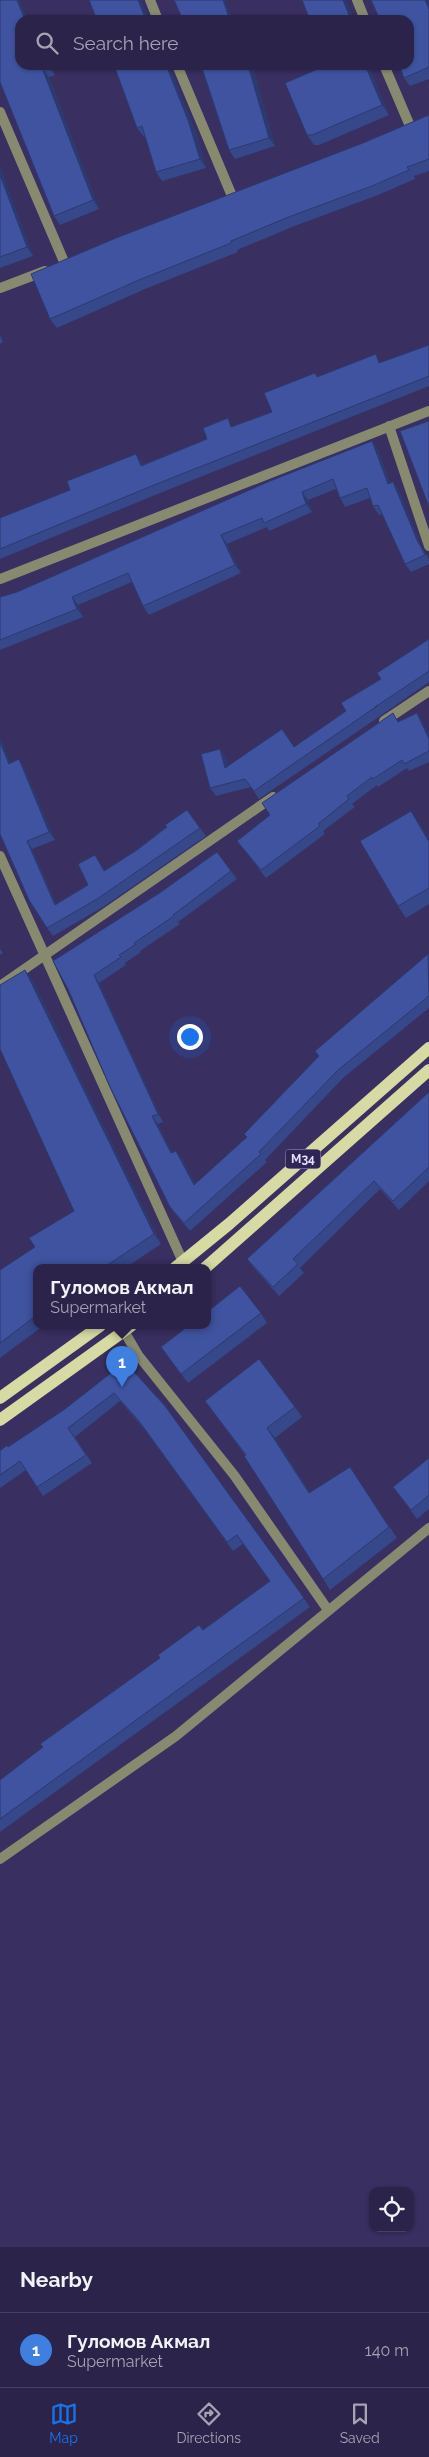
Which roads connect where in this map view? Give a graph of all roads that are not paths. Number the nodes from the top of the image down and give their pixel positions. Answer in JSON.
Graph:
{"nodes":[{"id":1,"x":150,"y":0,"type":"edge"},
{"id":2,"x":357,"y":0,"type":"edge"},
{"id":3,"x":156,"y":15,"type":"edge"},
{"id":4,"x":363,"y":15,"type":"edge"},
{"id":5,"x":179,"y":70,"type":"edge"},
{"id":6,"x":386,"y":70,"type":"edge"},
{"id":7,"x":0,"y":112,"type":"edge"},
{"id":8,"x":423,"y":121,"type":"edge"},
{"id":9,"x":232,"y":197,"type":"edge"},
{"id":10,"x":0,"y":288,"type":"edge"},
{"id":11,"x":429,"y":411,"type":"edge"},
{"id":12,"x":389,"y":426,"type":"junction"},
{"id":13,"x":429,"y":546,"type":"edge"},
{"id":14,"x":0,"y":579,"type":"edge"},
{"id":15,"x":429,"y":691,"type":"edge"},
{"id":16,"x":372,"y":730,"type":"edge"},
{"id":17,"x":281,"y":792,"type":"edge"},
{"id":18,"x":0,"y":856,"type":"edge"},
{"id":19,"x":43,"y":954,"type":"junction"},
{"id":20,"x":0,"y":986,"type":"edge"},
{"id":21,"x":429,"y":1048,"type":"edge"},
{"id":22,"x":429,"y":1070,"type":"edge"},
{"id":23,"x":179,"y":1264,"type":"edge"},
{"id":24,"x":180,"y":1264,"type":"edge"},
{"id":25,"x":209,"y":1264,"type":"edge"},
{"id":26,"x":96,"y":1329,"type":"edge"},
{"id":27,"x":127,"y":1329,"type":"edge"},
{"id":28,"x":128,"y":1329,"type":"edge"},
{"id":29,"x":0,"y":1398,"type":"edge"},
{"id":30,"x":0,"y":1420,"type":"edge"},
{"id":31,"x":429,"y":1528,"type":"edge"},
{"id":32,"x":328,"y":1610,"type":"junction"},
{"id":33,"x":0,"y":1859,"type":"edge"}],
"edges":[{"from":1,"to":3,"type":"street"},
{"from":2,"to":4,"type":"street"},
{"from":5,"to":9,"type":"street"},
{"from":6,"to":8,"type":"street"},
{"from":7,"to":10,"type":"street"},
{"from":11,"to":12,"type":"street"},
{"from":12,"to":13,"type":"street"},
{"from":12,"to":14,"type":"street"},
{"from":15,"to":16,"type":"street"},
{"from":17,"to":19,"type":"street"},
{"from":18,"to":19,"type":"street"},
{"from":19,"to":20,"type":"street"},
{"from":19,"to":23,"type":"street"},
{"from":21,"to":24,"type":"main road","number":"M34"},
{"from":22,"to":25,"type":"main road","number":"M34"},
{"from":26,"to":29,"type":"main road"},
{"from":27,"to":30,"type":"main road"},
{"from":28,"to":32,"type":"street"},
{"from":31,"to":32,"type":"street"},
{"from":32,"to":33,"type":"street"}]}
